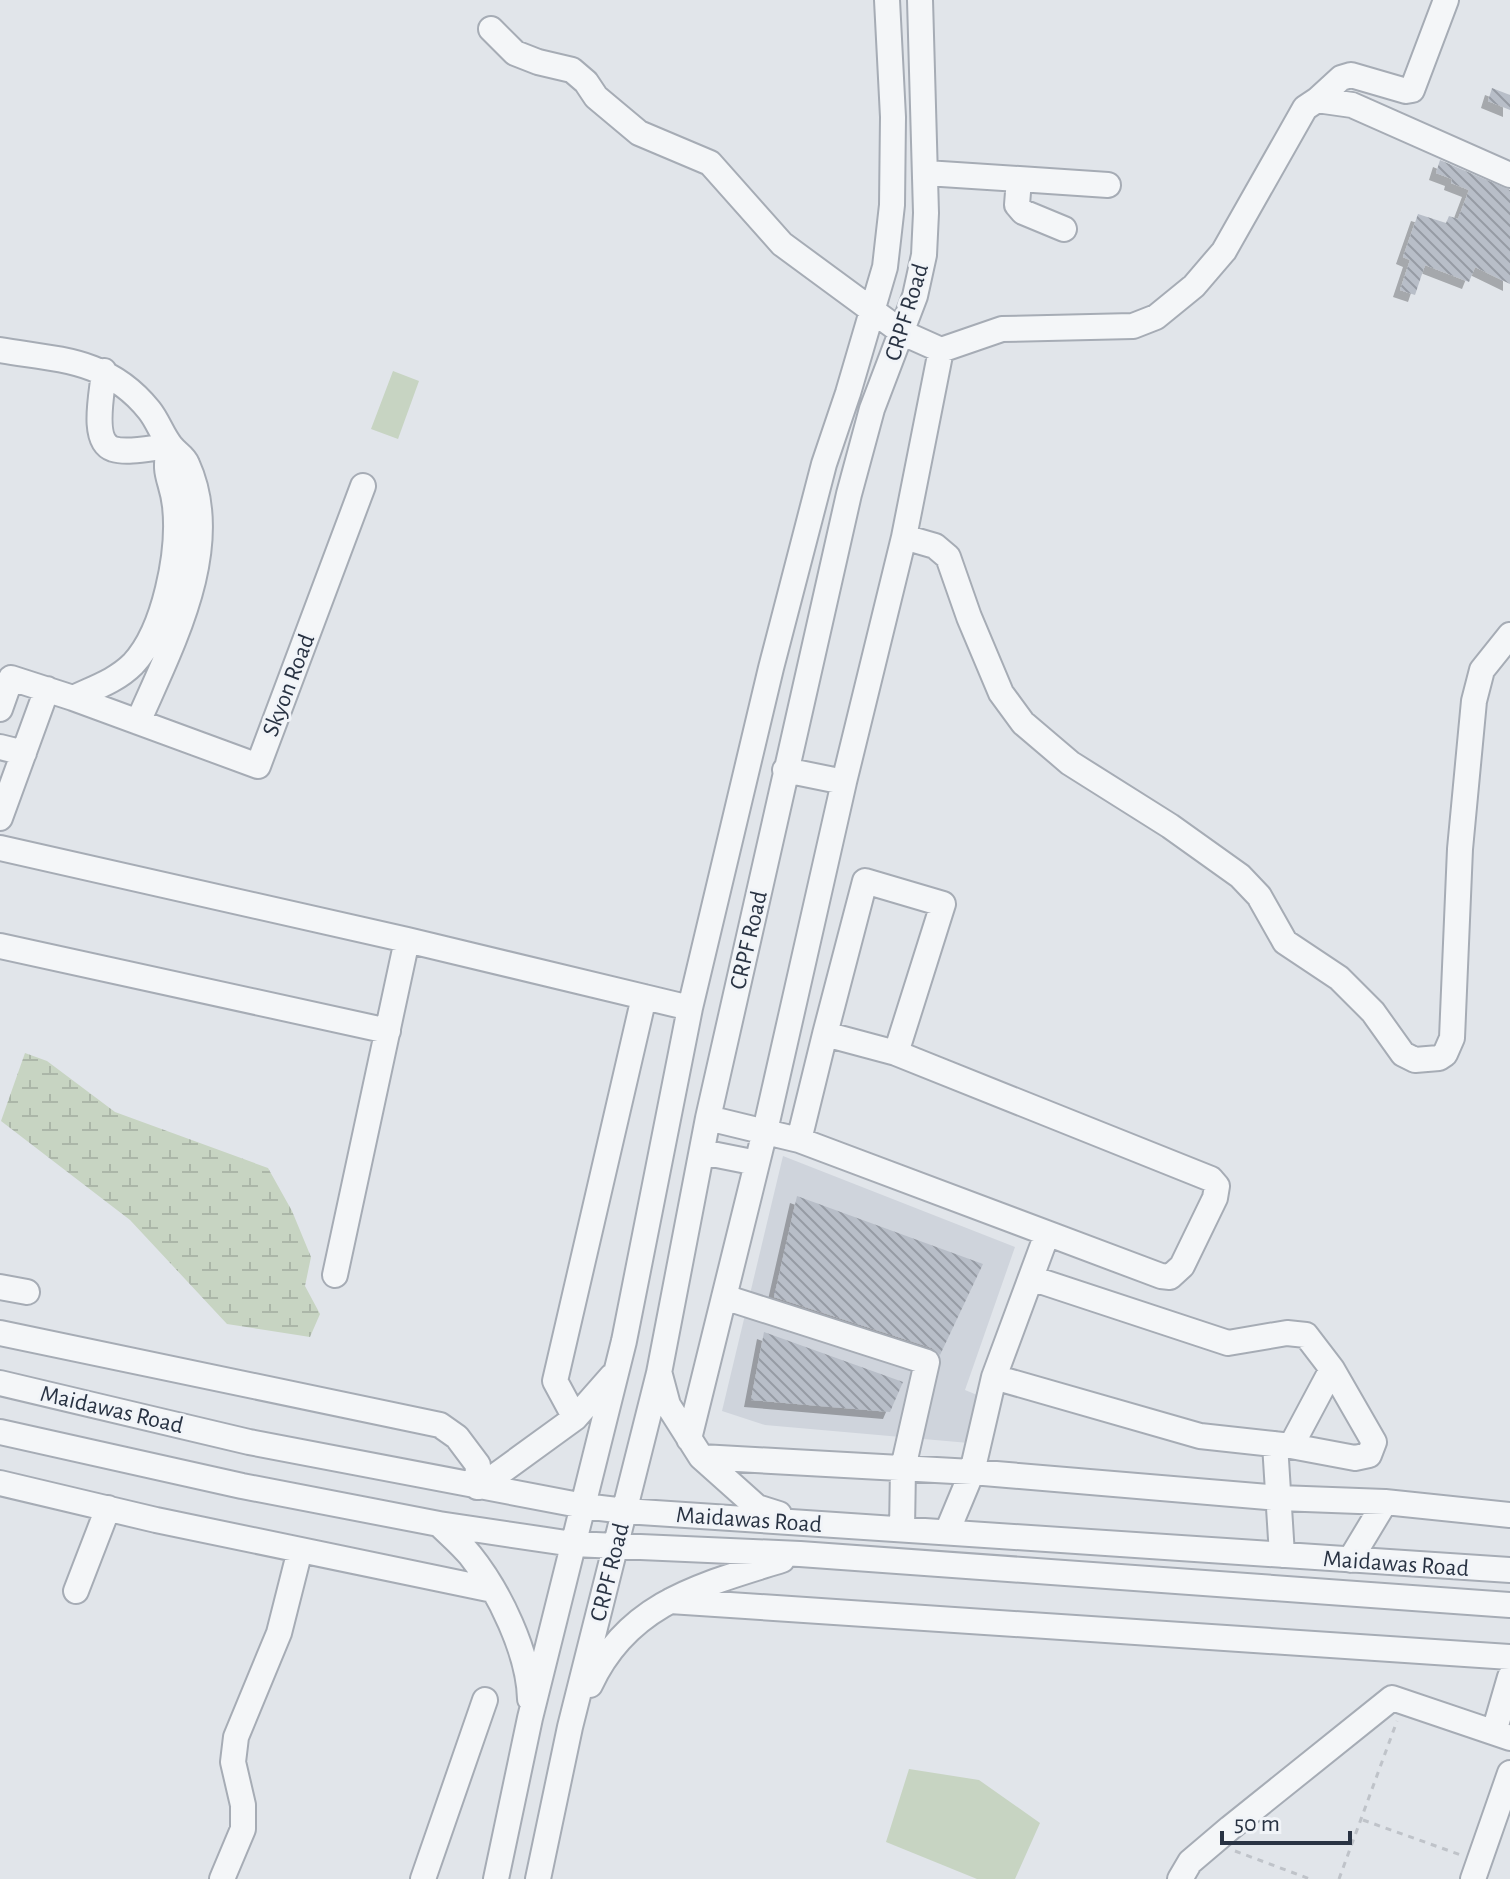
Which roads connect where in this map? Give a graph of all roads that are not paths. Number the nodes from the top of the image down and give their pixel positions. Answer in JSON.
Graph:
{"nodes":[{"id":1,"x":887,"y":0,"type":"edge"},
{"id":2,"x":920,"y":0,"type":"edge"},
{"id":3,"x":1446,"y":0,"type":"edge"},
{"id":4,"x":491,"y":29,"type":"dead end"},
{"id":5,"x":1317,"y":100,"type":"junction"},
{"id":6,"x":926,"y":173,"type":"junction"},
{"id":7,"x":1510,"y":175,"type":"edge"},
{"id":8,"x":1019,"y":179,"type":"junction"},
{"id":9,"x":1108,"y":185,"type":"dead end"},
{"id":10,"x":1064,"y":229,"type":"dead end"},
{"id":11,"x":871,"y":309,"type":"junction"},
{"id":12,"x":903,"y":333,"type":"junction"},
{"id":13,"x":0,"y":350,"type":"edge"},
{"id":14,"x":941,"y":350,"type":"junction"},
{"id":15,"x":104,"y":371,"type":"junction"},
{"id":16,"x":170,"y":446,"type":"junction"},
{"id":17,"x":363,"y":486,"type":"dead end"},
{"id":18,"x":904,"y":537,"type":"junction"},
{"id":19,"x":1510,"y":635,"type":"edge"},
{"id":20,"x":5,"y":679,"type":"edge"},
{"id":21,"x":47,"y":689,"type":"junction"},
{"id":22,"x":73,"y":698,"type":"junction"},
{"id":23,"x":0,"y":709,"type":"edge"},
{"id":24,"x":138,"y":722,"type":"junction"},
{"id":25,"x":12,"y":750,"type":"edge"},
{"id":26,"x":785,"y":770,"type":"junction"},
{"id":27,"x":844,"y":782,"type":"junction"},
{"id":28,"x":0,"y":818,"type":"edge"},
{"id":29,"x":0,"y":848,"type":"edge"},
{"id":30,"x":824,"y":869,"type":"junction"},
{"id":31,"x":865,"y":881,"type":"junction"},
{"id":32,"x":407,"y":940,"type":"junction"},
{"id":33,"x":0,"y":946,"type":"edge"},
{"id":34,"x":644,"y":997,"type":"junction"},
{"id":35,"x":691,"y":1005,"type":"junction"},
{"id":36,"x":732,"y":1013,"type":"junction"},
{"id":37,"x":388,"y":1031,"type":"junction"},
{"id":38,"x":825,"y":1034,"type":"junction"},
{"id":39,"x":896,"y":1053,"type":"junction"},
{"id":40,"x":708,"y":1118,"type":"junction"},
{"id":41,"x":765,"y":1131,"type":"junction"},
{"id":42,"x":799,"y":1140,"type":"junction"},
{"id":43,"x":702,"y":1152,"type":"junction"},
{"id":44,"x":757,"y":1163,"type":"junction"},
{"id":45,"x":1047,"y":1234,"type":"junction"},
{"id":46,"x":335,"y":1275,"type":"dead end"},
{"id":47,"x":1031,"y":1278,"type":"junction"},
{"id":48,"x":0,"y":1287,"type":"edge"},
{"id":49,"x":27,"y":1292,"type":"dead end"},
{"id":50,"x":724,"y":1297,"type":"junction"},
{"id":51,"x":0,"y":1333,"type":"edge"},
{"id":52,"x":1332,"y":1369,"type":"junction"},
{"id":53,"x":616,"y":1370,"type":"junction"},
{"id":54,"x":659,"y":1373,"type":"junction"},
{"id":55,"x":994,"y":1377,"type":"junction"},
{"id":56,"x":0,"y":1383,"type":"edge"},
{"id":57,"x":575,"y":1418,"type":"junction"},
{"id":58,"x":0,"y":1432,"type":"edge"},
{"id":59,"x":1283,"y":1445,"type":"junction"},
{"id":60,"x":695,"y":1448,"type":"junction"},
{"id":61,"x":903,"y":1468,"type":"junction"},
{"id":62,"x":972,"y":1472,"type":"junction"},
{"id":63,"x":0,"y":1483,"type":"edge"},
{"id":64,"x":478,"y":1487,"type":"junction"},
{"id":65,"x":1279,"y":1498,"type":"junction"},
{"id":66,"x":1385,"y":1502,"type":"junction"},
{"id":67,"x":584,"y":1506,"type":"junction"},
{"id":68,"x":108,"y":1508,"type":"junction"},
{"id":69,"x":625,"y":1511,"type":"junction"},
{"id":70,"x":1510,"y":1515,"type":"edge"},
{"id":71,"x":807,"y":1522,"type":"junction"},
{"id":72,"x":439,"y":1524,"type":"junction"},
{"id":73,"x":902,"y":1529,"type":"junction"},
{"id":74,"x":947,"y":1532,"type":"junction"},
{"id":75,"x":573,"y":1544,"type":"junction"},
{"id":76,"x":616,"y":1548,"type":"junction"},
{"id":77,"x":300,"y":1550,"type":"junction"},
{"id":78,"x":800,"y":1554,"type":"junction"},
{"id":79,"x":1282,"y":1555,"type":"junction"},
{"id":80,"x":1350,"y":1560,"type":"junction"},
{"id":81,"x":1510,"y":1570,"type":"edge"},
{"id":82,"x":493,"y":1590,"type":"junction"},
{"id":83,"x":76,"y":1591,"type":"dead end"},
{"id":84,"x":670,"y":1601,"type":"junction"},
{"id":85,"x":1510,"y":1605,"type":"edge"},
{"id":86,"x":1510,"y":1657,"type":"edge"},
{"id":87,"x":1510,"y":1677,"type":"edge"},
{"id":88,"x":485,"y":1700,"type":"dead end"},
{"id":89,"x":530,"y":1718,"type":"junction"},
{"id":90,"x":570,"y":1727,"type":"junction"},
{"id":91,"x":1502,"y":1735,"type":"edge"},
{"id":92,"x":1510,"y":1773,"type":"edge"},
{"id":93,"x":1476,"y":1870,"type":"edge"},
{"id":94,"x":432,"y":1876,"type":"edge"},
{"id":95,"x":222,"y":1879,"type":"edge"},
{"id":96,"x":496,"y":1879,"type":"edge"},
{"id":97,"x":538,"y":1879,"type":"edge"},
{"id":98,"x":1180,"y":1879,"type":"edge"}],
"edges":[{"from":1,"to":11,"type":"street"},
{"from":2,"to":6,"type":"street","name":"CRPF Road"},
{"from":3,"to":5,"type":"street"},
{"from":4,"to":11,"type":"street"},
{"from":5,"to":7,"type":"street"},
{"from":5,"to":14,"type":"street"},
{"from":6,"to":8,"type":"street"},
{"from":6,"to":12,"type":"street","name":"CRPF Road"},
{"from":8,"to":9,"type":"street"},
{"from":8,"to":10,"type":"street"},
{"from":11,"to":12,"type":"street"},
{"from":11,"to":35,"type":"street"},
{"from":12,"to":14,"type":"street"},
{"from":12,"to":26,"type":"street","name":"CRPF Road"},
{"from":13,"to":15,"type":"street"},
{"from":14,"to":18,"type":"street"},
{"from":15,"to":16,"type":"street"},
{"from":15,"to":16,"type":"street"},
{"from":16,"to":22,"type":"street"},
{"from":16,"to":24,"type":"street"},
{"from":17,"to":24,"type":"street","name":"Skyon Road"},
{"from":18,"to":19,"type":"street"},
{"from":18,"to":27,"type":"street"},
{"from":20,"to":21,"type":"street","name":"Skyon Road"},
{"from":20,"to":23,"type":"street","name":"Skyon Road"},
{"from":21,"to":22,"type":"street","name":"Skyon Road"},
{"from":21,"to":25,"type":"street"},
{"from":22,"to":24,"type":"street","name":"Skyon Road"},
{"from":25,"to":28,"type":"street"},
{"from":26,"to":27,"type":"street"},
{"from":26,"to":36,"type":"street","name":"CRPF Road"},
{"from":27,"to":30,"type":"street"},
{"from":29,"to":32,"type":"street"},
{"from":30,"to":31,"type":"street"},
{"from":30,"to":41,"type":"street"},
{"from":31,"to":38,"type":"street"},
{"from":31,"to":39,"type":"street"},
{"from":32,"to":34,"type":"street"},
{"from":32,"to":37,"type":"street"},
{"from":33,"to":37,"type":"street"},
{"from":34,"to":35,"type":"street"},
{"from":34,"to":57,"type":"street"},
{"from":35,"to":36,"type":"street"},
{"from":35,"to":53,"type":"street"},
{"from":36,"to":40,"type":"street","name":"CRPF Road"},
{"from":37,"to":46,"type":"street"},
{"from":38,"to":39,"type":"street"},
{"from":38,"to":42,"type":"street"},
{"from":39,"to":45,"type":"street"},
{"from":40,"to":41,"type":"street"},
{"from":40,"to":43,"type":"street","name":"CRPF Road"},
{"from":41,"to":42,"type":"street"},
{"from":41,"to":44,"type":"street"},
{"from":42,"to":45,"type":"street"},
{"from":43,"to":44,"type":"street"},
{"from":43,"to":54,"type":"street","name":"CRPF Road"},
{"from":44,"to":50,"type":"street"},
{"from":45,"to":47,"type":"street"},
{"from":47,"to":52,"type":"street"},
{"from":47,"to":55,"type":"street"},
{"from":48,"to":49,"type":"street"},
{"from":50,"to":60,"type":"street"},
{"from":50,"to":61,"type":"street"},
{"from":51,"to":64,"type":"street"},
{"from":52,"to":59,"type":"street"},
{"from":52,"to":59,"type":"street"},
{"from":53,"to":57,"type":"street"},
{"from":53,"to":67,"type":"street"},
{"from":54,"to":60,"type":"street"},
{"from":54,"to":69,"type":"street","name":"CRPF Road"},
{"from":55,"to":59,"type":"street"},
{"from":55,"to":62,"type":"street"},
{"from":56,"to":64,"type":"street","name":"Maidawas Road"},
{"from":57,"to":64,"type":"street"},
{"from":58,"to":72,"type":"street","name":"Maidawas Road"},
{"from":59,"to":65,"type":"street"},
{"from":60,"to":61,"type":"street"},
{"from":60,"to":71,"type":"street"},
{"from":61,"to":62,"type":"street"},
{"from":61,"to":73,"type":"street"},
{"from":62,"to":65,"type":"street"},
{"from":62,"to":74,"type":"street"},
{"from":63,"to":68,"type":"street"},
{"from":64,"to":67,"type":"street","name":"Maidawas Road"},
{"from":65,"to":66,"type":"street"},
{"from":65,"to":79,"type":"street"},
{"from":66,"to":70,"type":"street"},
{"from":66,"to":80,"type":"street"},
{"from":67,"to":69,"type":"street","name":"Maidawas Road"},
{"from":67,"to":75,"type":"street"},
{"from":68,"to":77,"type":"street"},
{"from":68,"to":83,"type":"street"},
{"from":69,"to":71,"type":"street","name":"Maidawas Road"},
{"from":69,"to":76,"type":"street","name":"CRPF Road"},
{"from":71,"to":73,"type":"street","name":"Maidawas Road"},
{"from":72,"to":75,"type":"street","name":"Maidawas Road"},
{"from":72,"to":82,"type":"street"},
{"from":73,"to":74,"type":"street","name":"Maidawas Road"},
{"from":74,"to":79,"type":"street","name":"Maidawas Road"},
{"from":75,"to":76,"type":"street","name":"Maidawas Road"},
{"from":75,"to":89,"type":"street"},
{"from":76,"to":78,"type":"street","name":"Maidawas Road"},
{"from":76,"to":90,"type":"street","name":"CRPF Road"},
{"from":77,"to":82,"type":"street"},
{"from":77,"to":95,"type":"street"},
{"from":78,"to":84,"type":"street"},
{"from":78,"to":85,"type":"street","name":"Maidawas Road"},
{"from":79,"to":80,"type":"street","name":"Maidawas Road"},
{"from":80,"to":81,"type":"street","name":"Maidawas Road"},
{"from":82,"to":89,"type":"street"},
{"from":84,"to":86,"type":"street"},
{"from":84,"to":90,"type":"street"},
{"from":87,"to":91,"type":"street"},
{"from":88,"to":94,"type":"street"},
{"from":89,"to":96,"type":"street"},
{"from":90,"to":97,"type":"street","name":"CRPF Road"},
{"from":91,"to":98,"type":"street"},
{"from":92,"to":93,"type":"street"}]}
